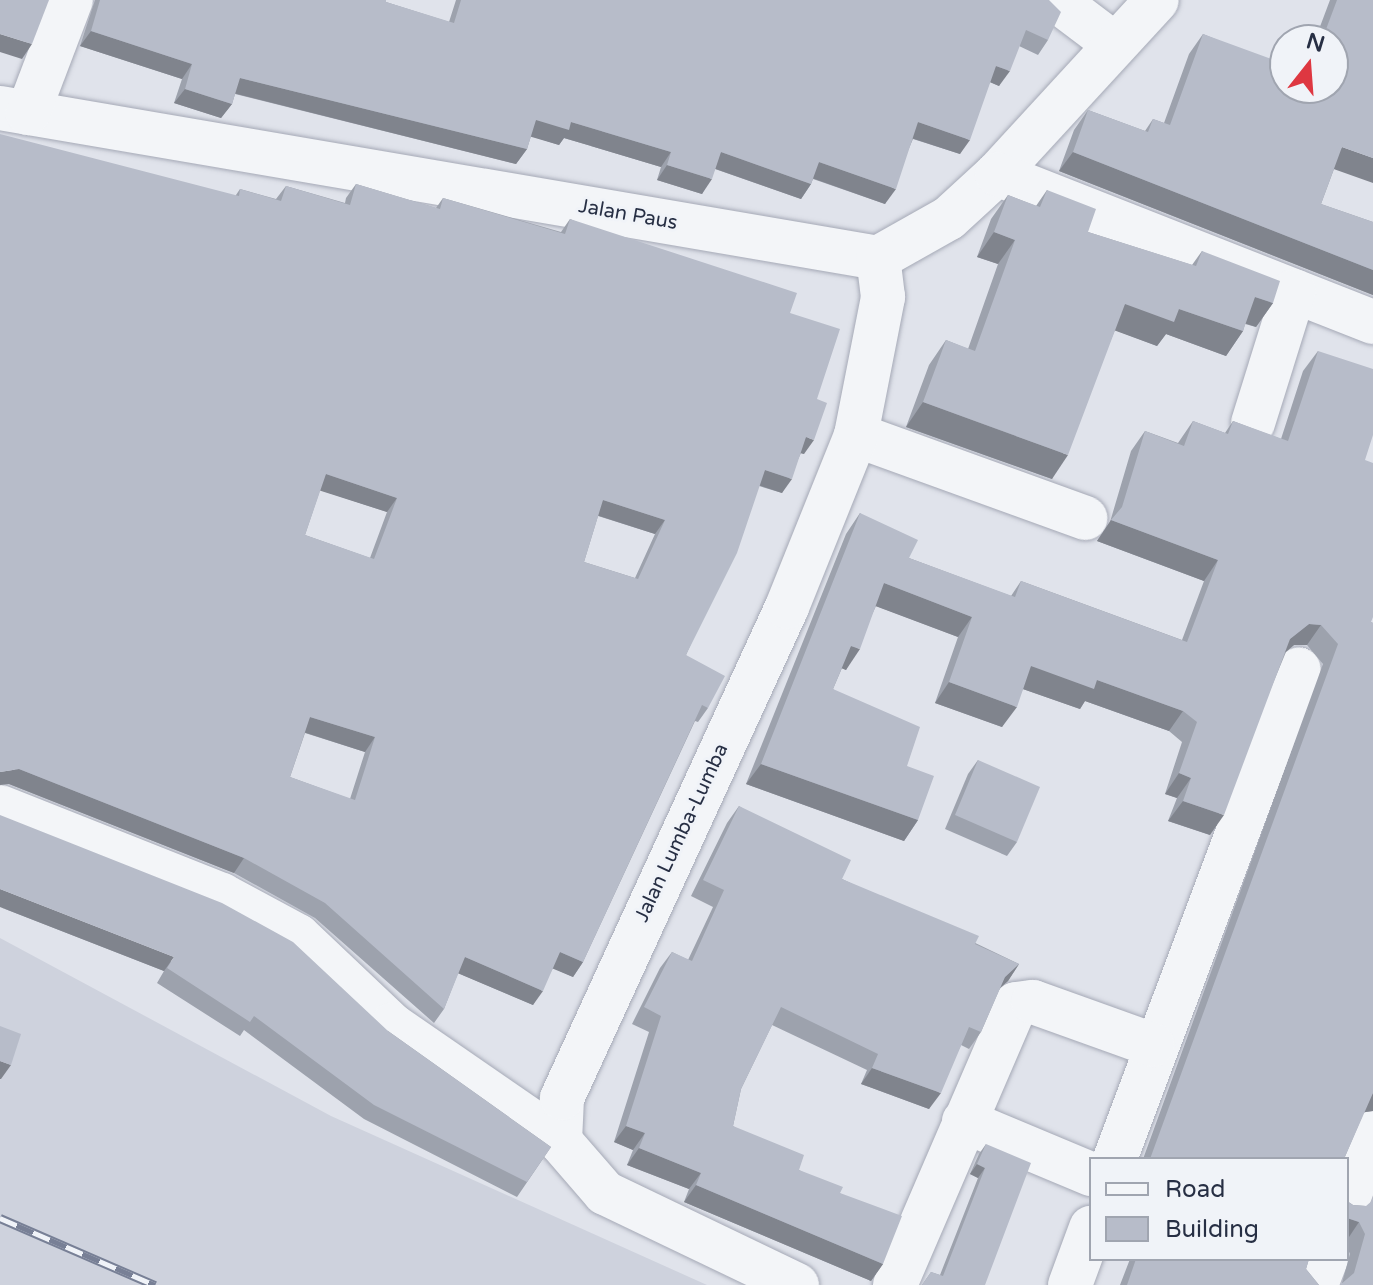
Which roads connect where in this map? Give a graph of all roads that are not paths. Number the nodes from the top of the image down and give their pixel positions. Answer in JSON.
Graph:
{"nodes":[{"id":1,"x":71,"y":0,"type":"edge"},
{"id":2,"x":1056,"y":0,"type":"edge"},
{"id":3,"x":1157,"y":0,"type":"edge"},
{"id":4,"x":1113,"y":43,"type":"junction"},
{"id":5,"x":14,"y":110,"type":"edge"},
{"id":6,"x":997,"y":174,"type":"junction"},
{"id":7,"x":878,"y":258,"type":"junction"},
{"id":8,"x":1294,"y":291,"type":"junction"},
{"id":9,"x":1373,"y":322,"type":"edge"},
{"id":10,"x":1253,"y":423,"type":"dead end"},
{"id":11,"x":856,"y":435,"type":"junction"},
{"id":12,"x":1085,"y":518,"type":"dead end"},
{"id":13,"x":1299,"y":669,"type":"dead end"},
{"id":14,"x":0,"y":807,"type":"edge"},
{"id":15,"x":1153,"y":1045,"type":"junction"},
{"id":16,"x":964,"y":1121,"type":"junction"},
{"id":17,"x":1373,"y":1133,"type":"edge"},
{"id":18,"x":560,"y":1141,"type":"junction"},
{"id":19,"x":1116,"y":1157,"type":"edge"},
{"id":20,"x":1089,"y":1173,"type":"edge"},
{"id":21,"x":1349,"y":1197,"type":"edge"},
{"id":22,"x":1089,"y":1233,"type":"edge"},
{"id":23,"x":1325,"y":1261,"type":"edge"},
{"id":24,"x":797,"y":1285,"type":"edge"},
{"id":25,"x":895,"y":1285,"type":"edge"},
{"id":26,"x":1070,"y":1285,"type":"edge"},
{"id":27,"x":1316,"y":1285,"type":"edge"}],
"edges":[{"from":1,"to":5,"type":"street"},
{"from":2,"to":4,"type":"street"},
{"from":3,"to":4,"type":"street"},
{"from":4,"to":6,"type":"street"},
{"from":5,"to":7,"type":"street","name":"Jalan Paus"},
{"from":6,"to":7,"type":"street"},
{"from":6,"to":8,"type":"street"},
{"from":7,"to":11,"type":"street","name":"Jalan Lumba-Lumba"},
{"from":8,"to":9,"type":"street"},
{"from":8,"to":10,"type":"street"},
{"from":11,"to":12,"type":"street"},
{"from":11,"to":18,"type":"street","name":"Jalan Lumba-Lumba"},
{"from":13,"to":15,"type":"street"},
{"from":14,"to":18,"type":"street"},
{"from":15,"to":16,"type":"street"},
{"from":15,"to":19,"type":"street"},
{"from":16,"to":20,"type":"street"},
{"from":16,"to":25,"type":"street"},
{"from":17,"to":21,"type":"street"},
{"from":18,"to":24,"type":"street"},
{"from":22,"to":26,"type":"street"},
{"from":23,"to":27,"type":"street"}]}
